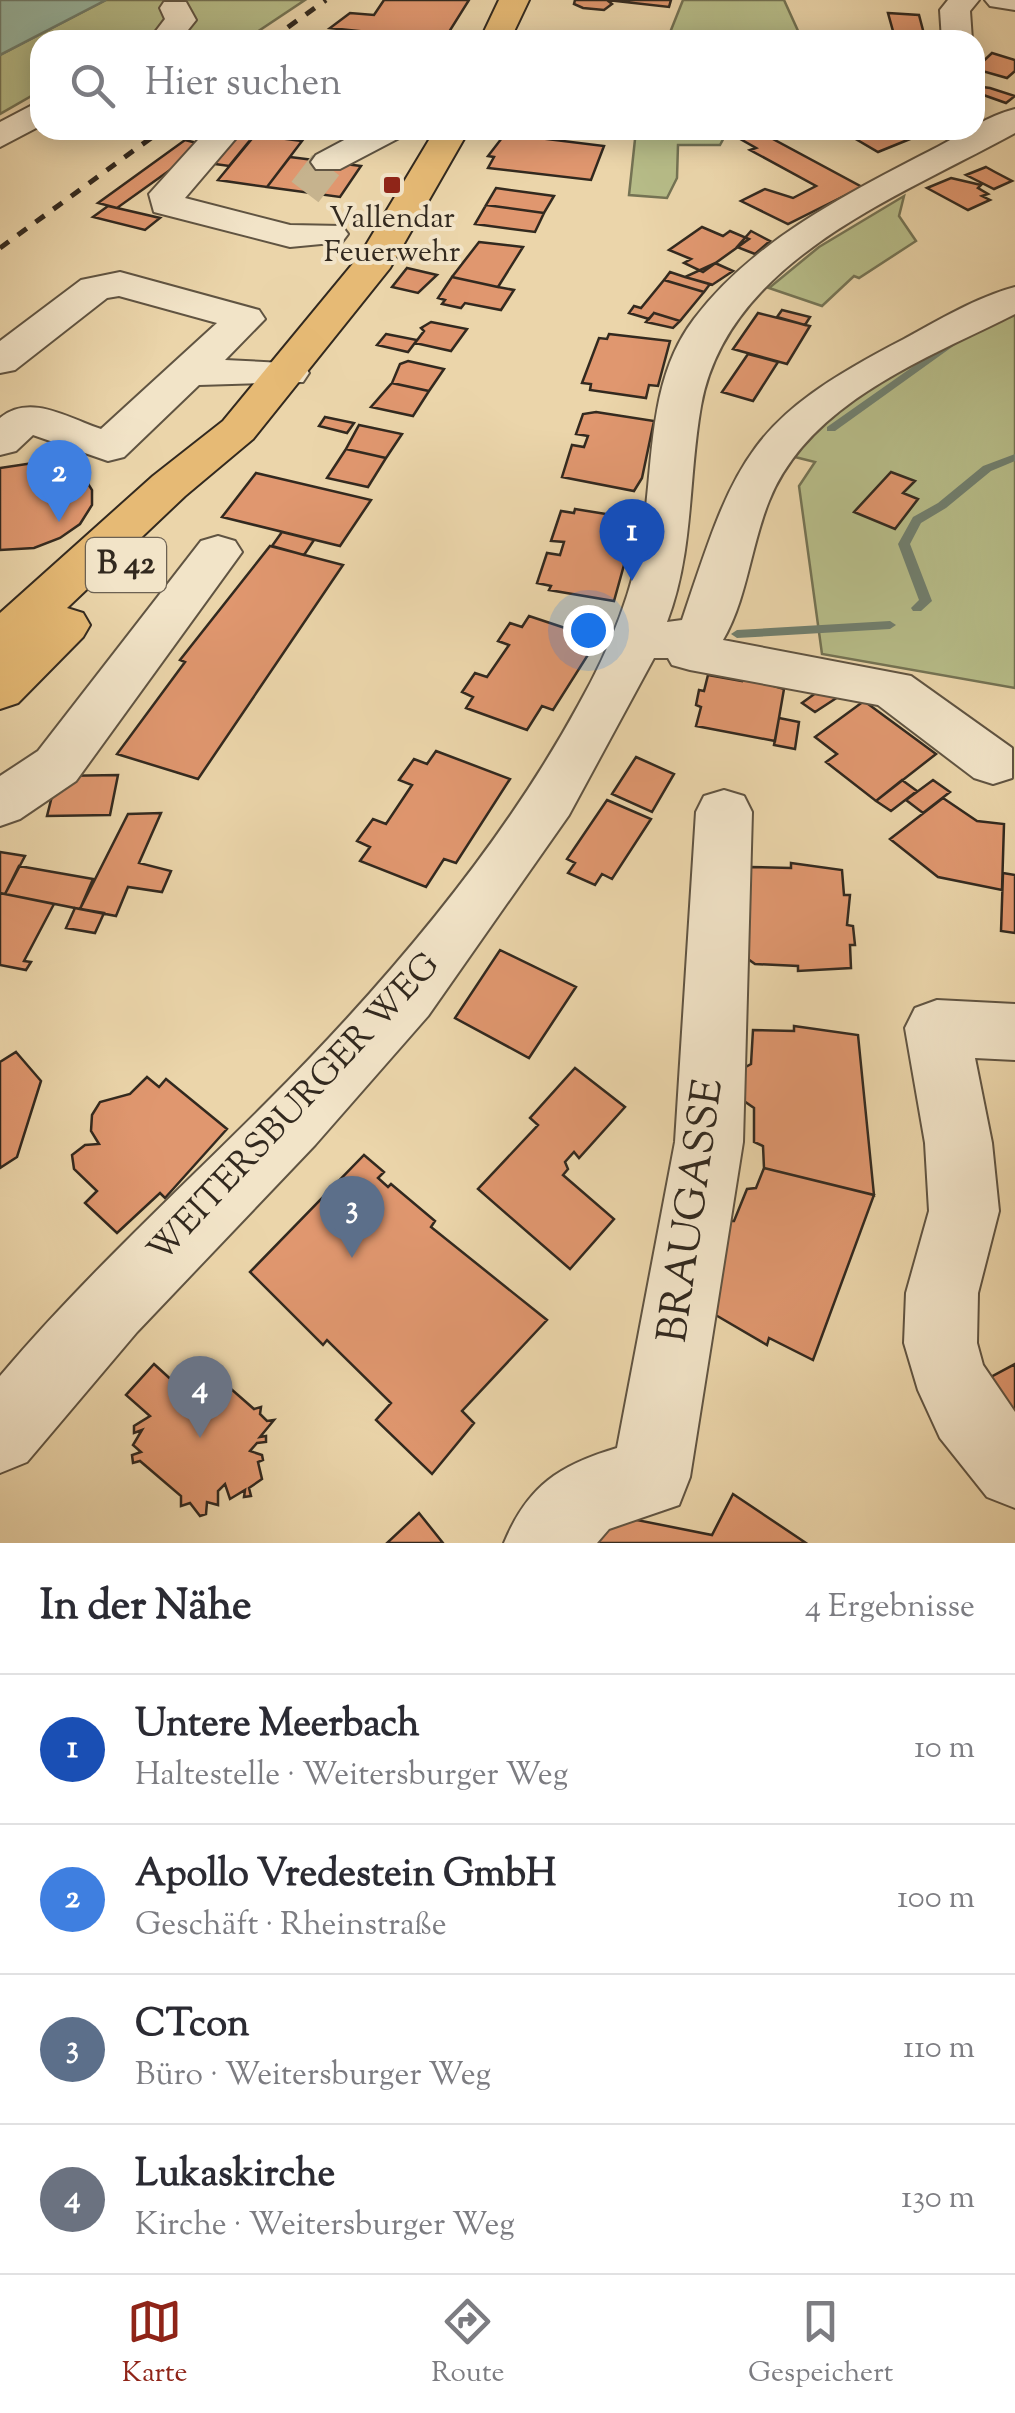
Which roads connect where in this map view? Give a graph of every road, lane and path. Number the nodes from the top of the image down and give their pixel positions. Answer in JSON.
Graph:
{"nodes":[{"id":1,"x":514,"y":0,"type":"edge"},
{"id":2,"x":964,"y":0,"type":"edge"},
{"id":3,"x":1000,"y":0,"type":"edge"},
{"id":4,"x":1015,"y":1,"type":"edge"},
{"id":5,"x":175,"y":8,"type":"dead end"},
{"id":6,"x":172,"y":30,"type":"edge"},
{"id":7,"x":500,"y":30,"type":"edge"},
{"id":8,"x":956,"y":30,"type":"edge"},
{"id":9,"x":30,"y":117,"type":"edge"},
{"id":10,"x":1015,"y":119,"type":"edge"},
{"id":11,"x":30,"y":135,"type":"edge"},
{"id":12,"x":0,"y":136,"type":"edge"},
{"id":13,"x":985,"y":136,"type":"edge"},
{"id":14,"x":217,"y":140,"type":"edge"},
{"id":15,"x":370,"y":140,"type":"edge"},
{"id":16,"x":446,"y":140,"type":"edge"},
{"id":17,"x":979,"y":140,"type":"edge"},
{"id":18,"x":0,"y":154,"type":"edge"},
{"id":19,"x":328,"y":162,"type":"tunnel mouth"},
{"id":20,"x":299,"y":203,"type":"dead end"},
{"id":21,"x":329,"y":234,"type":"junction"},
{"id":22,"x":376,"y":260,"type":"junction"},
{"id":23,"x":1015,"y":299,"type":"edge"},
{"id":24,"x":0,"y":361,"type":"edge"},
{"id":25,"x":188,"y":372,"type":"junction"},
{"id":26,"x":288,"y":373,"type":"junction"},
{"id":27,"x":0,"y":392,"type":"edge"},
{"id":28,"x":41,"y":407,"type":"dead end"},
{"id":29,"x":238,"y":430,"type":"junction"},
{"id":30,"x":0,"y":441,"type":"edge"},
{"id":31,"x":218,"y":552,"type":"dead end"},
{"id":32,"x":661,"y":640,"type":"junction"},
{"id":33,"x":0,"y":642,"type":"edge"},
{"id":34,"x":0,"y":690,"type":"edge"},
{"id":35,"x":993,"y":762,"type":"dead end"},
{"id":36,"x":0,"y":804,"type":"edge"},
{"id":37,"x":724,"y":812,"type":"dead end"},
{"id":38,"x":1015,"y":1032,"type":"edge"},
{"id":39,"x":0,"y":1435,"type":"edge"},
{"id":40,"x":1015,"y":1469,"type":"edge"},
{"id":41,"x":544,"y":1543,"type":"edge"}],
"edges":[{"from":1,"to":7,"type":"main road"},
{"from":2,"to":8,"type":"street"},
{"from":3,"to":4,"type":"street"},
{"from":5,"to":6,"type":"street"},
{"from":9,"to":12,"type":"street"},
{"from":10,"to":13,"type":"street","name":"WEITERSBURGER WEG"},
{"from":11,"to":18,"type":"street"},
{"from":14,"to":21,"type":"street"},
{"from":15,"to":19,"type":"street"},
{"from":16,"to":22,"type":"main road","number":"B 42"},
{"from":17,"to":32,"type":"street","name":"WEITERSBURGER WEG"},
{"from":20,"to":21,"type":"street"},
{"from":21,"to":22,"type":"street"},
{"from":22,"to":26,"type":"main road","number":"B 42"},
{"from":23,"to":32,"type":"street"},
{"from":24,"to":25,"type":"street"},
{"from":25,"to":26,"type":"street"},
{"from":25,"to":30,"type":"street"},
{"from":26,"to":29,"type":"main road","number":"B 42"},
{"from":27,"to":28,"type":"street"},
{"from":29,"to":33,"type":"main road","number":"B 42"},
{"from":29,"to":34,"type":"main road","number":"B 42"},
{"from":31,"to":36,"type":"street"},
{"from":32,"to":35,"type":"street"},
{"from":32,"to":39,"type":"street","name":"WEITERSBURGER WEG"},
{"from":37,"to":41,"type":"street","name":"BRAUGASSE"},
{"from":38,"to":40,"type":"street"}]}
